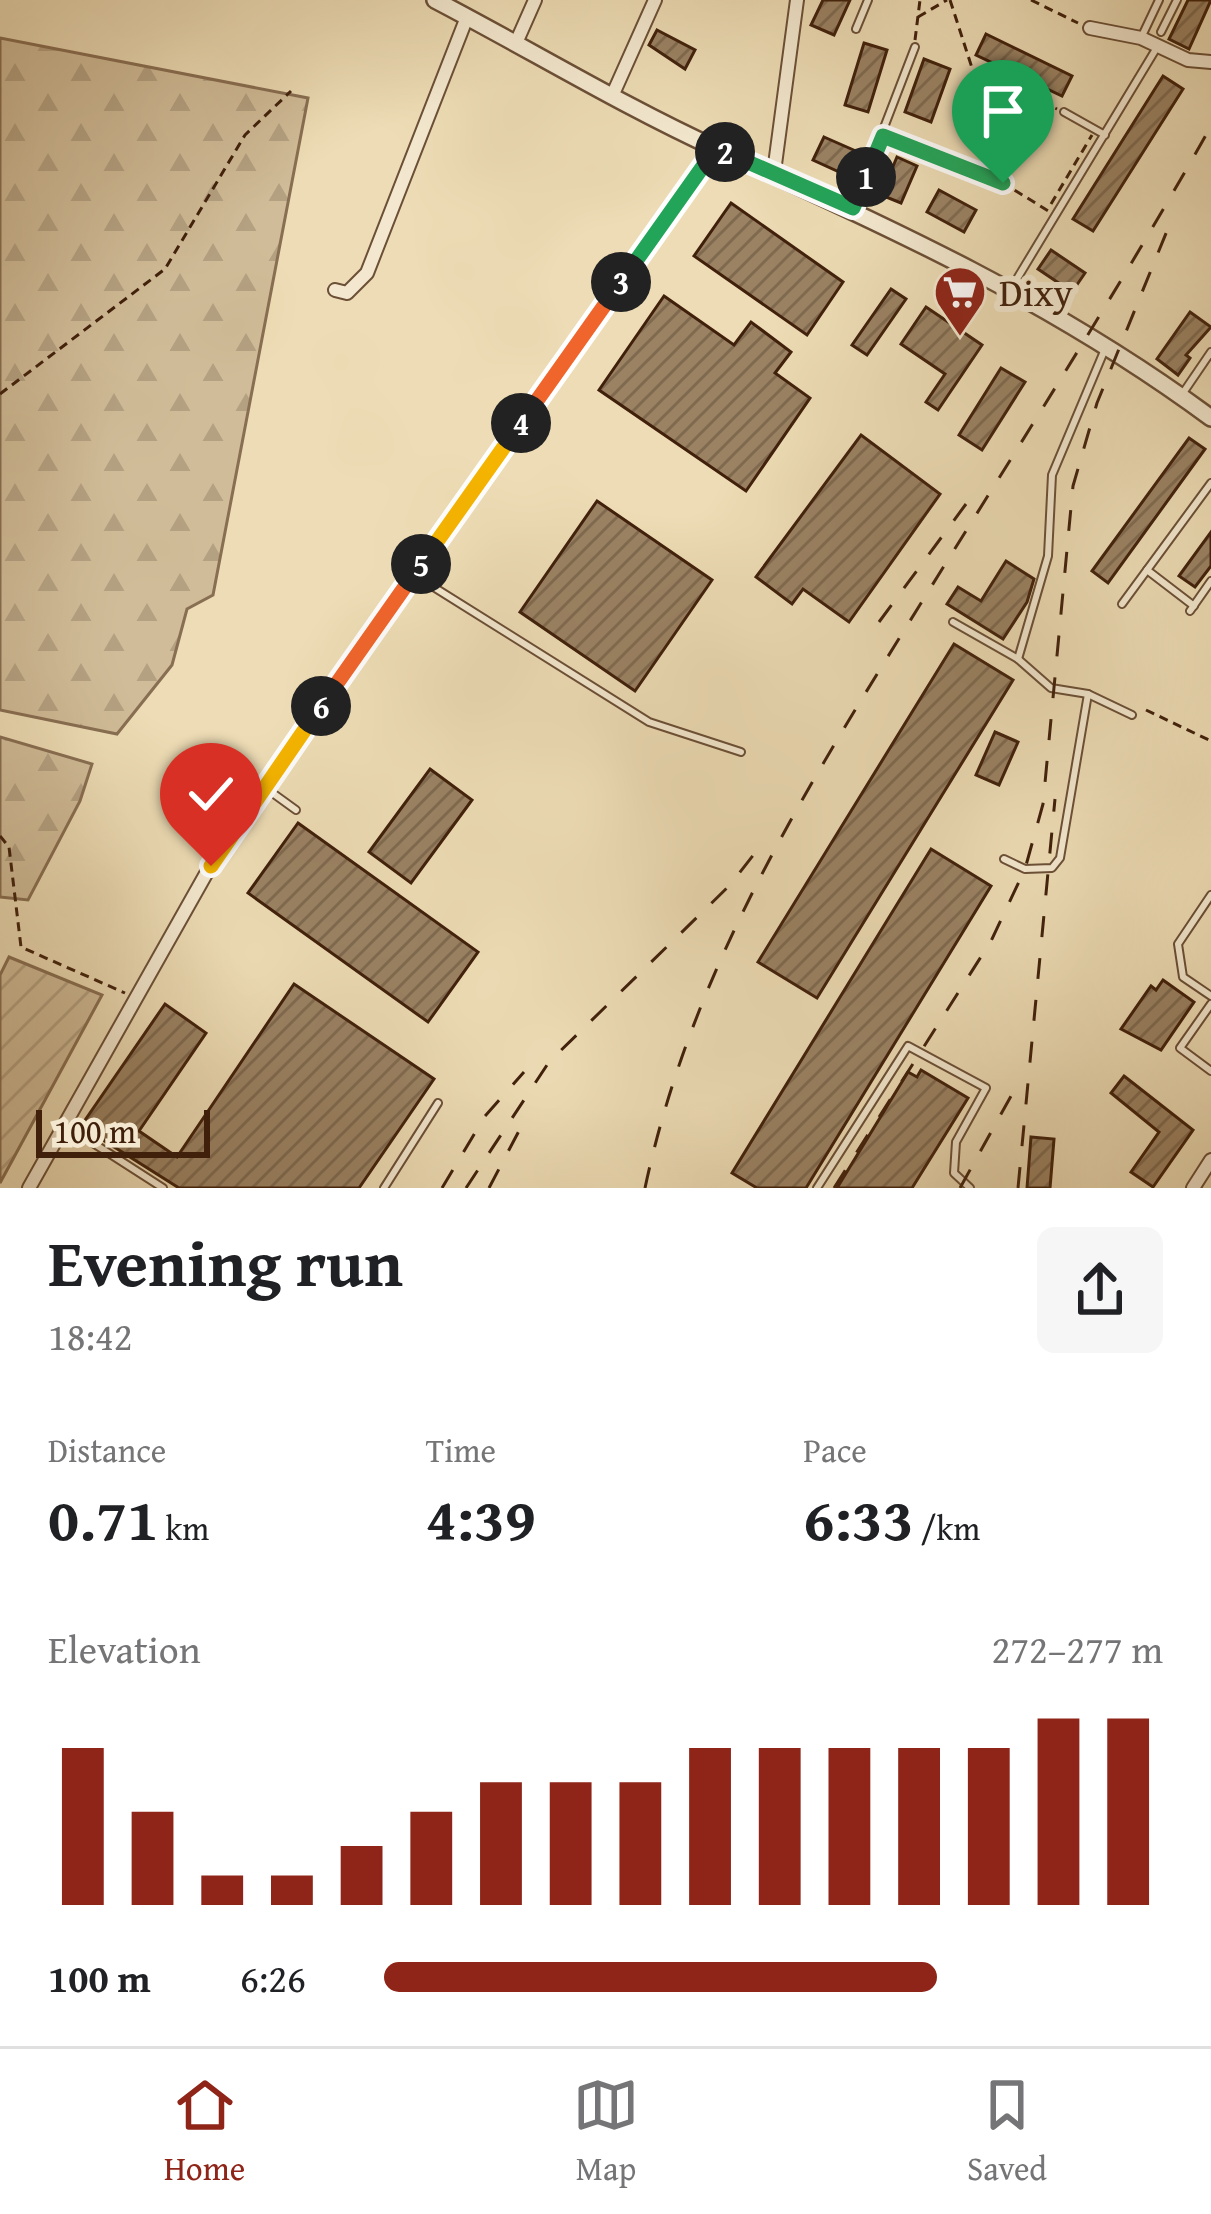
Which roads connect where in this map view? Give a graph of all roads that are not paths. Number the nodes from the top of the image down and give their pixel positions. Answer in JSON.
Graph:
{"nodes":[{"id":1,"x":435,"y":0,"type":"edge"},
{"id":2,"x":535,"y":0,"type":"edge"},
{"id":3,"x":655,"y":0,"type":"edge"},
{"id":4,"x":797,"y":0,"type":"edge"},
{"id":5,"x":868,"y":0,"type":"edge"},
{"id":6,"x":1159,"y":0,"type":"edge"},
{"id":7,"x":1177,"y":0,"type":"edge"},
{"id":8,"x":467,"y":17,"type":"junction"},
{"id":9,"x":1090,"y":28,"type":"road end"},
{"id":10,"x":856,"y":29,"type":"dead end"},
{"id":11,"x":1141,"y":38,"type":"junction"},
{"id":12,"x":1160,"y":39,"type":"junction"},
{"id":13,"x":516,"y":43,"type":"junction"},
{"id":14,"x":915,"y":47,"type":"road end"},
{"id":15,"x":1211,"y":62,"type":"edge"},
{"id":16,"x":613,"y":94,"type":"junction"},
{"id":17,"x":1064,"y":112,"type":"road end"},
{"id":18,"x":1105,"y":136,"type":"junction"},
{"id":19,"x":716,"y":148,"type":"junction"},
{"id":20,"x":774,"y":172,"type":"junction"},
{"id":21,"x":853,"y":208,"type":"junction"},
{"id":22,"x":1012,"y":287,"type":"junction"},
{"id":23,"x":335,"y":290,"type":"dead end"},
{"id":24,"x":1106,"y":346,"type":"junction"},
{"id":25,"x":1211,"y":352,"type":"edge"},
{"id":26,"x":1180,"y":395,"type":"junction"},
{"id":27,"x":1211,"y":418,"type":"edge"},
{"id":28,"x":1211,"y":483,"type":"edge"},
{"id":29,"x":1148,"y":570,"type":"junction"},
{"id":30,"x":413,"y":574,"type":"junction"},
{"id":31,"x":1211,"y":581,"type":"edge"},
{"id":32,"x":1123,"y":604,"type":"dead end"},
{"id":33,"x":953,"y":622,"type":"dead end"},
{"id":34,"x":1018,"y":659,"type":"junction"},
{"id":35,"x":1088,"y":694,"type":"junction"},
{"id":36,"x":1132,"y":715,"type":"dead end"},
{"id":37,"x":741,"y":752,"type":"dead end"},
{"id":38,"x":264,"y":788,"type":"junction"},
{"id":39,"x":296,"y":810,"type":"dead end"},
{"id":40,"x":1004,"y":859,"type":"dead end"},
{"id":41,"x":1211,"y":895,"type":"edge"},
{"id":42,"x":1211,"y":1000,"type":"edge"},
{"id":43,"x":1211,"y":1072,"type":"edge"},
{"id":44,"x":438,"y":1103,"type":"dead end"},
{"id":45,"x":65,"y":1125,"type":"junction"},
{"id":46,"x":1211,"y":1160,"type":"edge"},
{"id":47,"x":29,"y":1188,"type":"edge"},
{"id":48,"x":163,"y":1188,"type":"edge"},
{"id":49,"x":384,"y":1188,"type":"edge"},
{"id":50,"x":817,"y":1188,"type":"edge"},
{"id":51,"x":970,"y":1188,"type":"edge"},
{"id":52,"x":1192,"y":1188,"type":"edge"}],
"edges":[{"from":1,"to":8,"type":"street"},
{"from":2,"to":13,"type":"street"},
{"from":3,"to":16,"type":"street"},
{"from":4,"to":20,"type":"street"},
{"from":5,"to":10,"type":"lane"},
{"from":6,"to":11,"type":"lane"},
{"from":7,"to":12,"type":"lane"},
{"from":8,"to":13,"type":"street"},
{"from":8,"to":23,"type":"street"},
{"from":9,"to":11,"type":"street"},
{"from":11,"to":12,"type":"street"},
{"from":12,"to":15,"type":"street"},
{"from":12,"to":18,"type":"lane"},
{"from":13,"to":16,"type":"street"},
{"from":14,"to":21,"type":"lane"},
{"from":16,"to":19,"type":"street"},
{"from":17,"to":18,"type":"lane"},
{"from":18,"to":22,"type":"lane"},
{"from":19,"to":20,"type":"street"},
{"from":19,"to":30,"type":"street"},
{"from":20,"to":21,"type":"street"},
{"from":21,"to":22,"type":"street"},
{"from":22,"to":24,"type":"street"},
{"from":24,"to":26,"type":"street"},
{"from":24,"to":34,"type":"lane"},
{"from":25,"to":26,"type":"lane"},
{"from":26,"to":27,"type":"street"},
{"from":28,"to":29,"type":"lane"},
{"from":29,"to":31,"type":"lane"},
{"from":29,"to":32,"type":"lane"},
{"from":30,"to":37,"type":"lane"},
{"from":30,"to":38,"type":"street"},
{"from":33,"to":34,"type":"lane"},
{"from":34,"to":35,"type":"lane"},
{"from":35,"to":36,"type":"lane"},
{"from":35,"to":40,"type":"lane"},
{"from":38,"to":39,"type":"lane"},
{"from":38,"to":45,"type":"street"},
{"from":41,"to":42,"type":"lane"},
{"from":42,"to":43,"type":"lane"},
{"from":44,"to":49,"type":"lane"},
{"from":45,"to":47,"type":"street"},
{"from":45,"to":48,"type":"lane"},
{"from":46,"to":52,"type":"street"},
{"from":50,"to":51,"type":"lane"}]}
